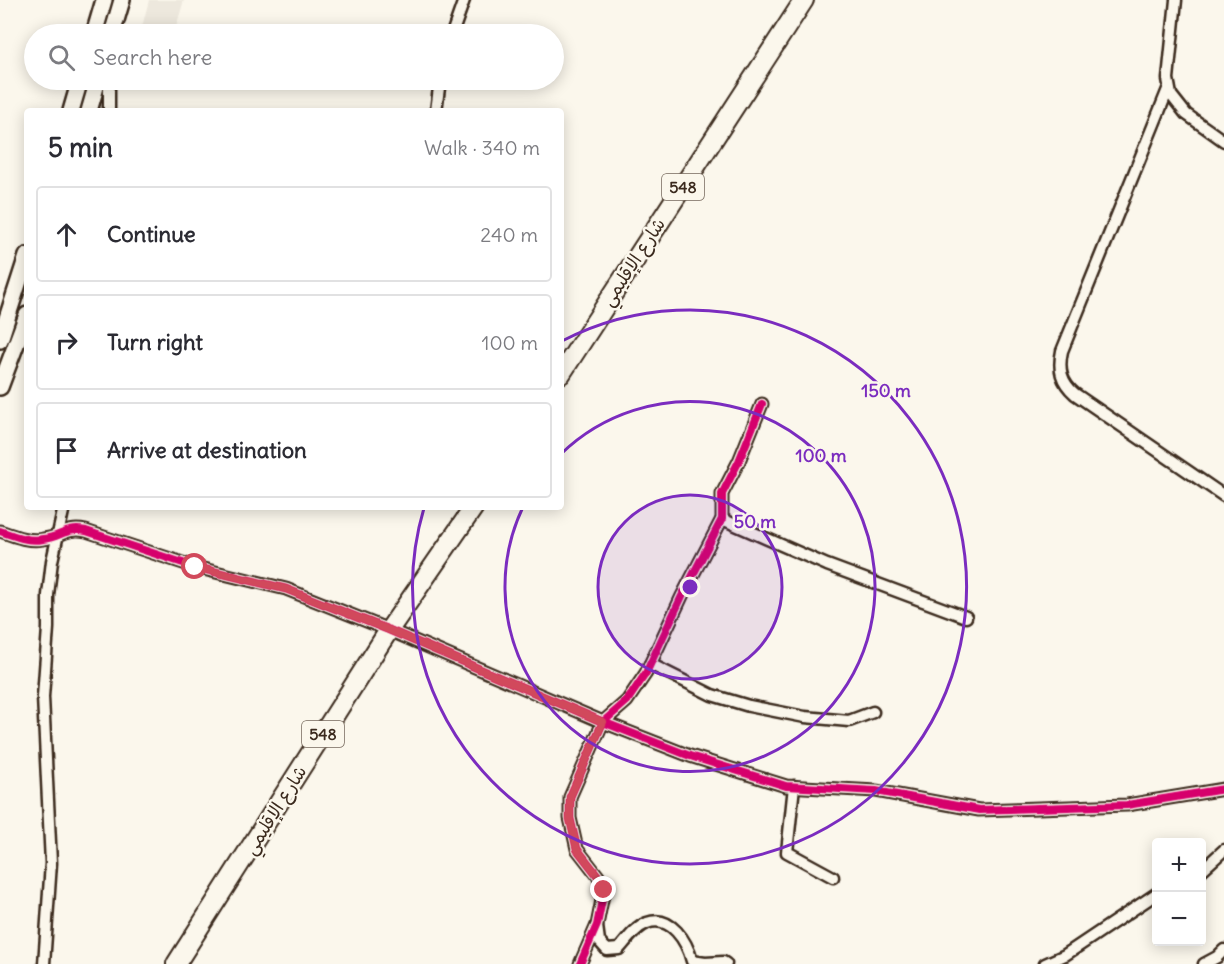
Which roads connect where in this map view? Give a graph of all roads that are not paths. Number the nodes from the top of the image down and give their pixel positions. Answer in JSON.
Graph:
{"nodes":[{"id":1,"x":104,"y":0,"type":"edge"},
{"id":2,"x":122,"y":0,"type":"edge"},
{"id":3,"x":464,"y":0,"type":"edge"},
{"id":4,"x":804,"y":0,"type":"edge"},
{"id":5,"x":1176,"y":0,"type":"edge"},
{"id":6,"x":97,"y":24,"type":"edge"},
{"id":7,"x":115,"y":24,"type":"edge"},
{"id":8,"x":456,"y":24,"type":"edge"},
{"id":9,"x":1169,"y":87,"type":"junction"},
{"id":10,"x":77,"y":90,"type":"edge"},
{"id":11,"x":95,"y":90,"type":"edge"},
{"id":12,"x":110,"y":90,"type":"edge"},
{"id":13,"x":439,"y":90,"type":"edge"},
{"id":14,"x":72,"y":108,"type":"edge"},
{"id":15,"x":90,"y":108,"type":"edge"},
{"id":16,"x":109,"y":108,"type":"edge"},
{"id":17,"x":436,"y":108,"type":"edge"},
{"id":18,"x":1224,"y":141,"type":"edge"},
{"id":19,"x":24,"y":265,"type":"edge"},
{"id":20,"x":24,"y":323,"type":"edge"},
{"id":21,"x":0,"y":340,"type":"edge"},
{"id":22,"x":564,"y":369,"type":"edge"},
{"id":23,"x":0,"y":387,"type":"edge"},
{"id":24,"x":762,"y":404,"type":"dead end"},
{"id":25,"x":1224,"y":496,"type":"edge"},
{"id":26,"x":63,"y":510,"type":"edge"},
{"id":27,"x":472,"y":510,"type":"edge"},
{"id":28,"x":722,"y":519,"type":"junction"},
{"id":29,"x":0,"y":531,"type":"edge"},
{"id":30,"x":58,"y":534,"type":"junction"},
{"id":31,"x":966,"y":617,"type":"dead end"},
{"id":32,"x":389,"y":630,"type":"junction"},
{"id":33,"x":650,"y":664,"type":"junction"},
{"id":34,"x":873,"y":712,"type":"dead end"},
{"id":35,"x":603,"y":722,"type":"junction"},
{"id":36,"x":794,"y":786,"type":"junction"},
{"id":37,"x":1224,"y":789,"type":"edge"},
{"id":38,"x":1224,"y":850,"type":"edge"},
{"id":39,"x":1206,"y":866,"type":"edge"},
{"id":40,"x":833,"y":877,"type":"dead end"},
{"id":41,"x":1152,"y":897,"type":"edge"},
{"id":42,"x":597,"y":925,"type":"junction"},
{"id":43,"x":1224,"y":950,"type":"edge"},
{"id":44,"x":44,"y":964,"type":"edge"},
{"id":45,"x":176,"y":964,"type":"edge"},
{"id":46,"x":580,"y":964,"type":"edge"},
{"id":47,"x":726,"y":964,"type":"edge"},
{"id":48,"x":1045,"y":964,"type":"edge"},
{"id":49,"x":1204,"y":964,"type":"edge"}],
"edges":[{"from":1,"to":6,"type":"main road"},
{"from":2,"to":7,"type":"main road"},
{"from":3,"to":8,"type":"street"},
{"from":4,"to":22,"type":"main road","name":"شارع الإقليمي","number":"548"},
{"from":5,"to":9,"type":"street"},
{"from":9,"to":18,"type":"street"},
{"from":9,"to":25,"type":"street"},
{"from":10,"to":14,"type":"main road"},
{"from":11,"to":15,"type":"main road"},
{"from":12,"to":16,"type":"street"},
{"from":13,"to":17,"type":"street"},
{"from":19,"to":21,"type":"main road"},
{"from":20,"to":23,"type":"main road"},
{"from":24,"to":28,"type":"street"},
{"from":26,"to":30,"type":"street"},
{"from":27,"to":32,"type":"main road","name":"شارع الإقليمي","number":"548"},
{"from":28,"to":31,"type":"street"},
{"from":28,"to":33,"type":"street"},
{"from":29,"to":30,"type":"street"},
{"from":30,"to":32,"type":"street"},
{"from":30,"to":44,"type":"street"},
{"from":32,"to":35,"type":"street"},
{"from":32,"to":45,"type":"main road","name":"شارع الإقليمي","number":"548"},
{"from":33,"to":34,"type":"street"},
{"from":33,"to":35,"type":"street"},
{"from":35,"to":36,"type":"street"},
{"from":35,"to":42,"type":"street"},
{"from":36,"to":37,"type":"street"},
{"from":36,"to":40,"type":"street"},
{"from":38,"to":39,"type":"street"},
{"from":41,"to":48,"type":"street"},
{"from":42,"to":46,"type":"street"},
{"from":42,"to":47,"type":"street"},
{"from":43,"to":49,"type":"street"}]}
